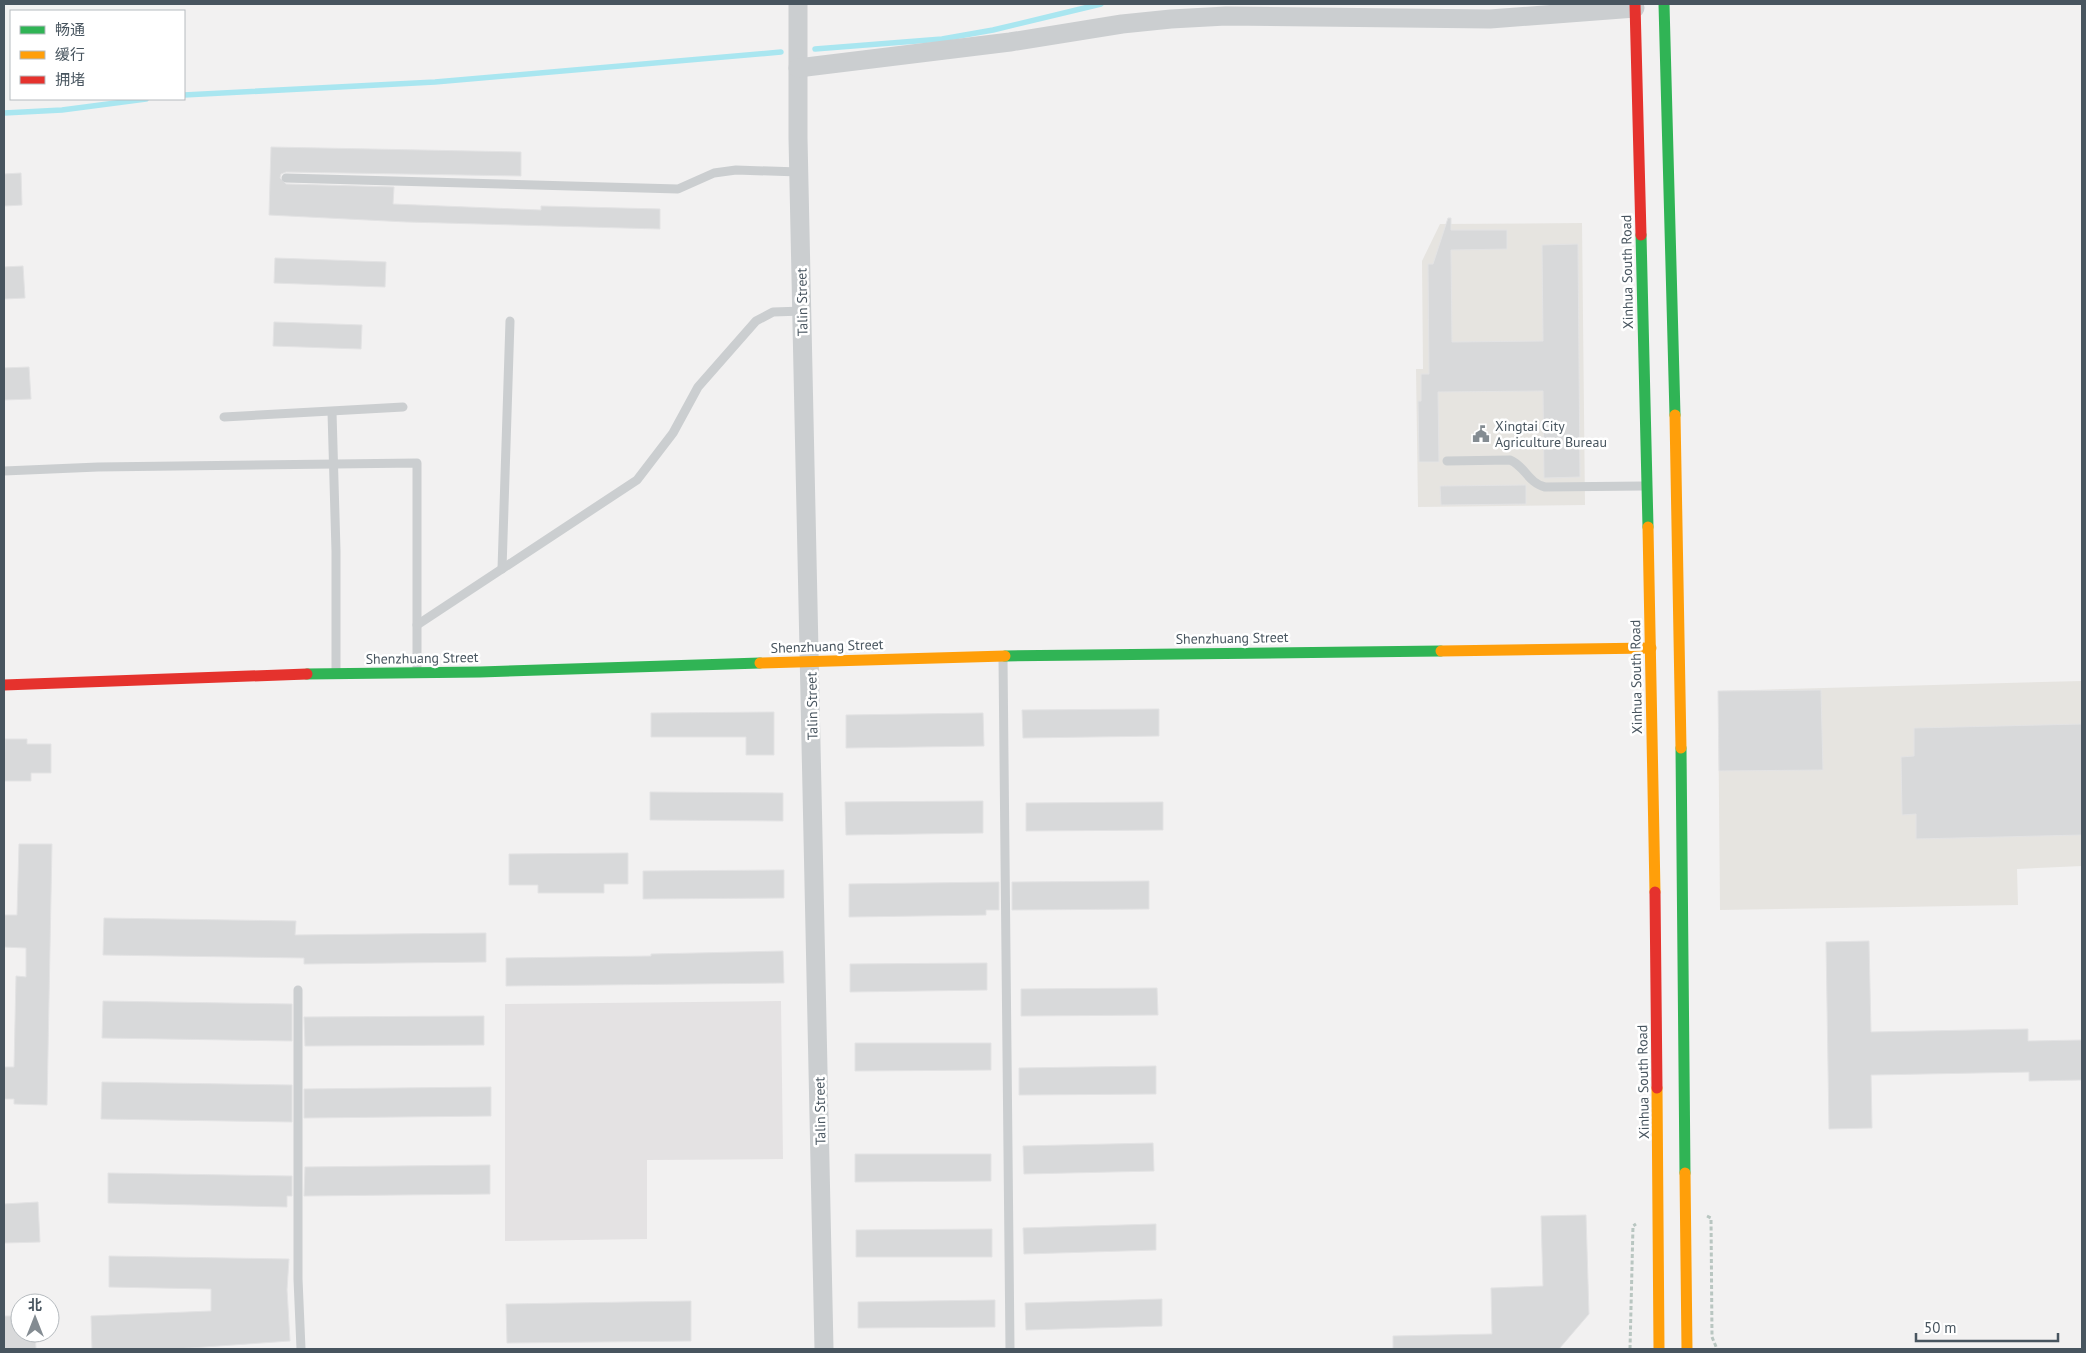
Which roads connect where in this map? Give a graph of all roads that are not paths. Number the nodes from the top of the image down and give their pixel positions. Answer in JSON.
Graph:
{"nodes":[{"id":1,"x":798,"y":4,"type":"edge"},
{"id":2,"x":1664,"y":4,"type":"edge"},
{"id":3,"x":1635,"y":6,"type":"edge"},
{"id":4,"x":798,"y":68,"type":"junction"},
{"id":5,"x":799,"y":172,"type":"junction"},
{"id":6,"x":286,"y":178,"type":"dead end"},
{"id":7,"x":802,"y":311,"type":"junction"},
{"id":8,"x":510,"y":321,"type":"dead end"},
{"id":9,"x":403,"y":407,"type":"dead end"},
{"id":10,"x":332,"y":412,"type":"junction"},
{"id":11,"x":224,"y":417,"type":"dead end"},
{"id":12,"x":1447,"y":461,"type":"dead end"},
{"id":13,"x":334,"y":464,"type":"junction"},
{"id":14,"x":4,"y":470,"type":"edge"},
{"id":15,"x":1647,"y":486,"type":"junction"},
{"id":16,"x":502,"y":569,"type":"junction"},
{"id":17,"x":416,"y":625,"type":"junction"},
{"id":18,"x":1651,"y":648,"type":"junction"},
{"id":19,"x":1002,"y":656,"type":"junction"},
{"id":20,"x":811,"y":661,"type":"junction"},
{"id":21,"x":416,"y":673,"type":"junction"},
{"id":22,"x":336,"y":674,"type":"junction"},
{"id":23,"x":4,"y":685,"type":"edge"},
{"id":24,"x":298,"y":990,"type":"dead end"},
{"id":25,"x":301,"y":1349,"type":"edge"},
{"id":26,"x":824,"y":1349,"type":"edge"},
{"id":27,"x":1010,"y":1349,"type":"edge"},
{"id":28,"x":1659,"y":1349,"type":"edge"},
{"id":29,"x":1686,"y":1349,"type":"edge"}],
"edges":[{"from":1,"to":4,"type":"street","name":"Talin Street"},
{"from":2,"to":29,"type":"main road"},
{"from":3,"to":4,"type":"street"},
{"from":3,"to":15,"type":"main road","name":"Xinhua South Road"},
{"from":4,"to":5,"type":"street","name":"Talin Street"},
{"from":5,"to":6,"type":"lane"},
{"from":5,"to":7,"type":"street","name":"Talin Street"},
{"from":7,"to":16,"type":"lane"},
{"from":7,"to":20,"type":"street","name":"Talin Street"},
{"from":8,"to":16,"type":"lane"},
{"from":9,"to":10,"type":"lane"},
{"from":10,"to":11,"type":"lane"},
{"from":10,"to":13,"type":"lane"},
{"from":12,"to":15,"type":"lane"},
{"from":13,"to":14,"type":"lane"},
{"from":13,"to":17,"type":"lane"},
{"from":13,"to":22,"type":"lane"},
{"from":15,"to":18,"type":"main road","name":"Xinhua South Road"},
{"from":16,"to":17,"type":"lane"},
{"from":17,"to":21,"type":"lane"},
{"from":18,"to":19,"type":"main road","name":"Shenzhuang Street"},
{"from":18,"to":28,"type":"main road","name":"Xinhua South Road"},
{"from":19,"to":20,"type":"main road","name":"Shenzhuang Street"},
{"from":19,"to":27,"type":"lane"},
{"from":20,"to":21,"type":"main road","name":"Shenzhuang Street"},
{"from":20,"to":26,"type":"street","name":"Talin Street"},
{"from":21,"to":22,"type":"main road","name":"Shenzhuang Street"},
{"from":22,"to":23,"type":"main road","name":"Shenzhuang Street"},
{"from":24,"to":25,"type":"lane"}]}
